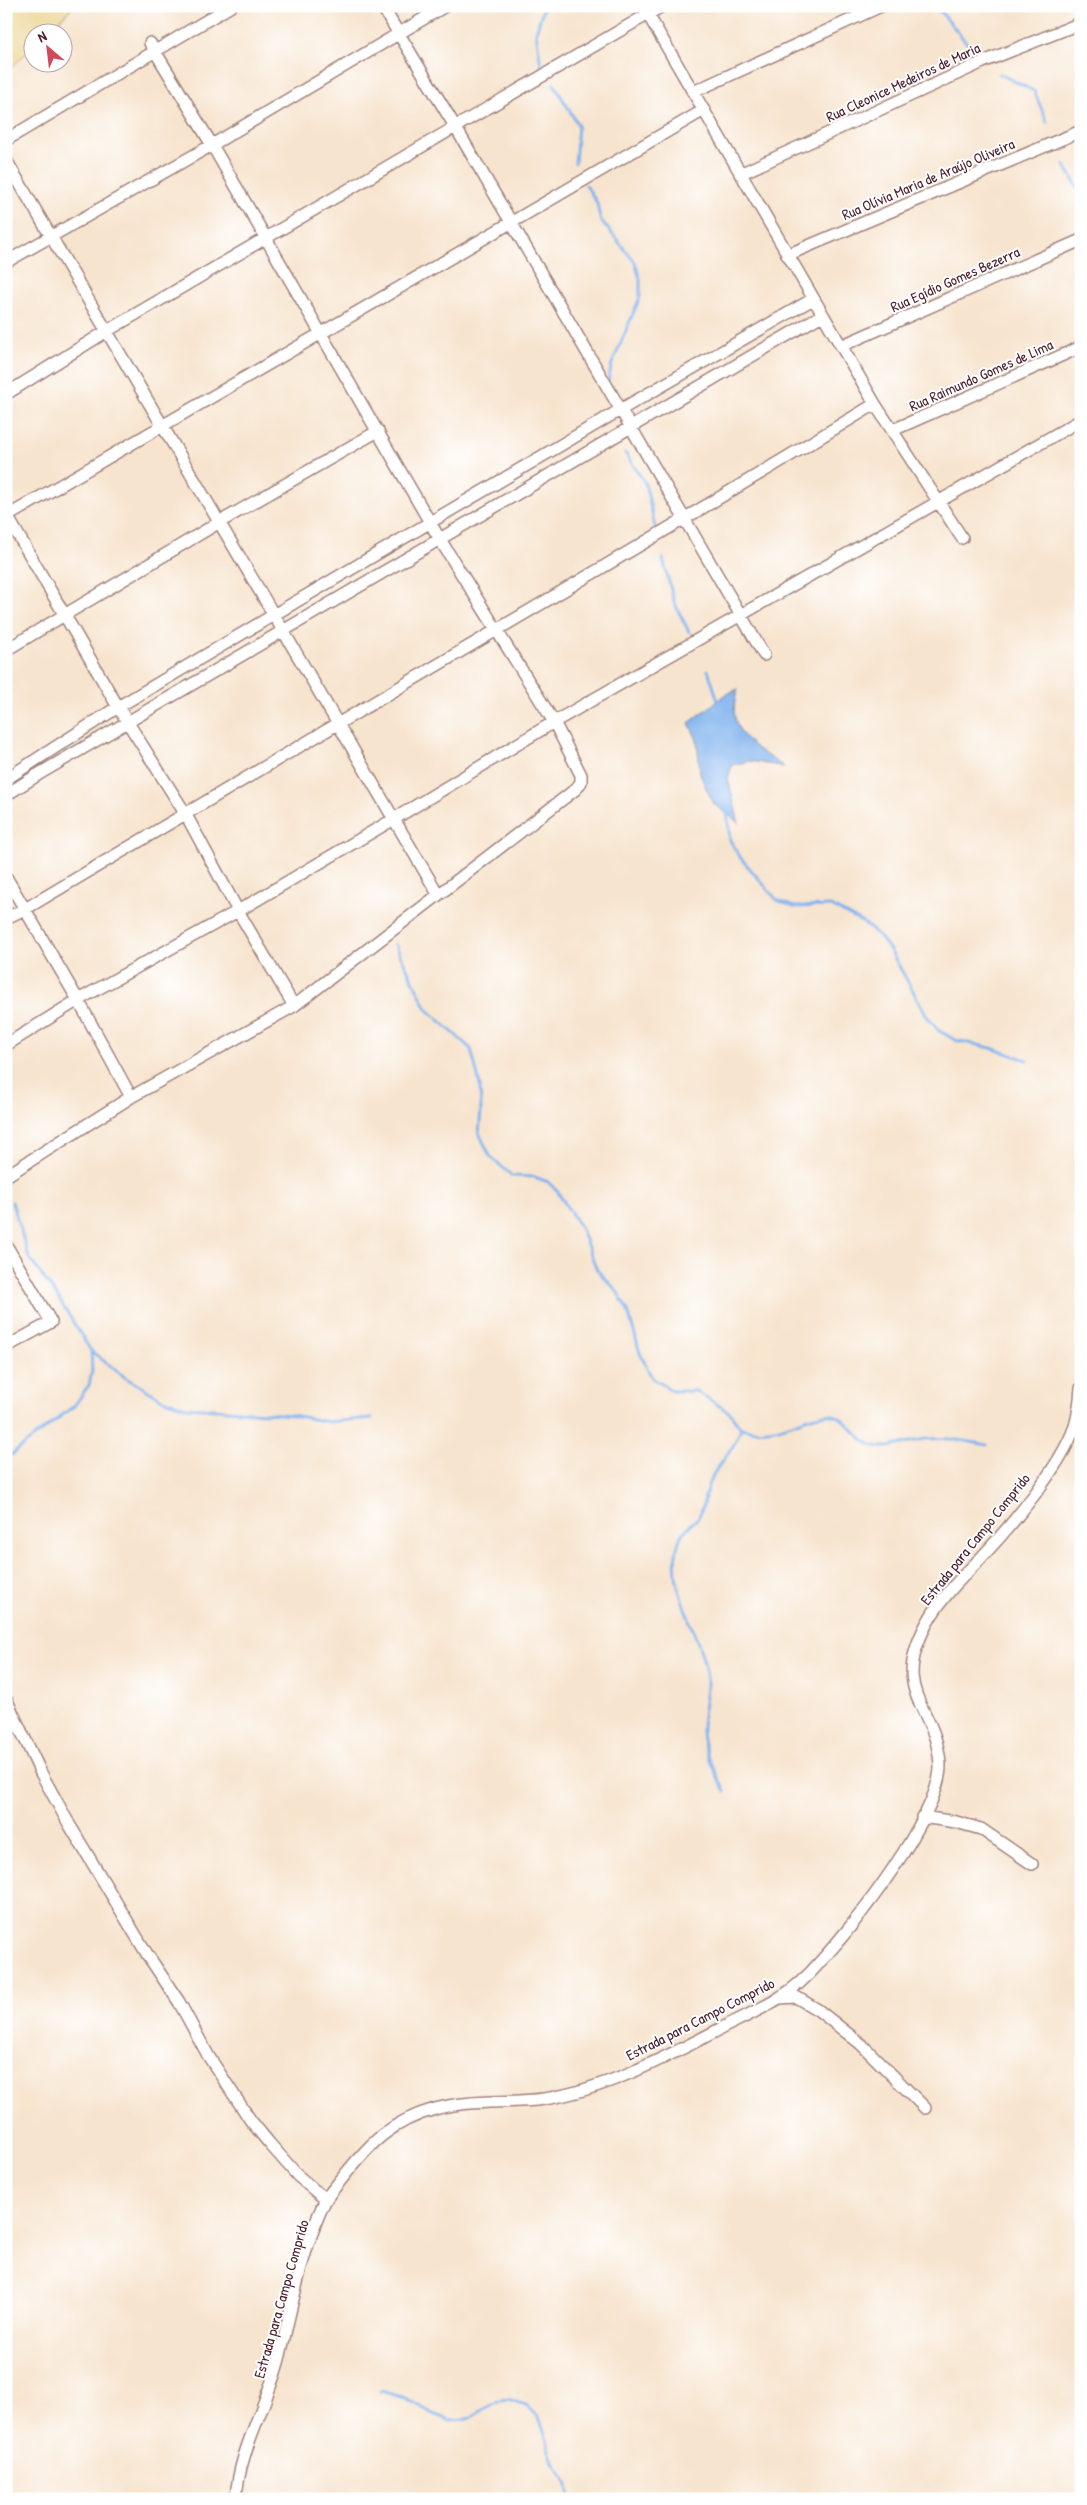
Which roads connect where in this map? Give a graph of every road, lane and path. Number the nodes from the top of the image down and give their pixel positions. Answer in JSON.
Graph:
{"nodes":[{"id":1,"x":231,"y":6,"type":"edge"},
{"id":2,"x":382,"y":6,"type":"edge"},
{"id":3,"x":445,"y":6,"type":"edge"},
{"id":4,"x":662,"y":6,"type":"edge"},
{"id":5,"x":881,"y":6,"type":"edge"},
{"id":6,"x":645,"y":10,"type":"edge"},
{"id":7,"x":1081,"y":23,"type":"edge"},
{"id":8,"x":398,"y":33,"type":"junction"},
{"id":9,"x":152,"y":48,"type":"junction"},
{"id":10,"x":693,"y":92,"type":"junction"},
{"id":11,"x":704,"y":110,"type":"junction"},
{"id":12,"x":456,"y":128,"type":"junction"},
{"id":13,"x":1081,"y":131,"type":"edge"},
{"id":14,"x":6,"y":140,"type":"edge"},
{"id":15,"x":212,"y":145,"type":"junction"},
{"id":16,"x":6,"y":160,"type":"edge"},
{"id":17,"x":740,"y":174,"type":"junction"},
{"id":18,"x":510,"y":223,"type":"junction"},
{"id":19,"x":51,"y":236,"type":"junction"},
{"id":20,"x":265,"y":239,"type":"junction"},
{"id":21,"x":1081,"y":240,"type":"edge"},
{"id":22,"x":787,"y":255,"type":"junction"},
{"id":23,"x":6,"y":262,"type":"edge"},
{"id":24,"x":813,"y":299,"type":"junction"},
{"id":25,"x":822,"y":315,"type":"junction"},
{"id":26,"x":107,"y":331,"type":"junction"},
{"id":27,"x":322,"y":334,"type":"junction"},
{"id":28,"x":841,"y":346,"type":"junction"},
{"id":29,"x":1081,"y":347,"type":"edge"},
{"id":30,"x":6,"y":394,"type":"edge"},
{"id":31,"x":876,"y":404,"type":"junction"},
{"id":32,"x":620,"y":410,"type":"junction"},
{"id":33,"x":1081,"y":420,"type":"edge"},
{"id":34,"x":164,"y":426,"type":"junction"},
{"id":35,"x":630,"y":426,"type":"junction"},
{"id":36,"x":893,"y":430,"type":"junction"},
{"id":37,"x":378,"y":431,"type":"junction"},
{"id":38,"x":939,"y":503,"type":"junction"},
{"id":39,"x":7,"y":516,"type":"edge"},
{"id":40,"x":685,"y":520,"type":"junction"},
{"id":41,"x":218,"y":523,"type":"junction"},
{"id":42,"x":432,"y":523,"type":"junction"},
{"id":43,"x":439,"y":538,"type":"junction"},
{"id":44,"x":962,"y":538,"type":"dead end"},
{"id":45,"x":66,"y":614,"type":"junction"},
{"id":46,"x":739,"y":614,"type":"junction"},
{"id":47,"x":273,"y":616,"type":"junction"},
{"id":48,"x":283,"y":630,"type":"junction"},
{"id":49,"x":496,"y":630,"type":"junction"},
{"id":50,"x":6,"y":650,"type":"edge"},
{"id":51,"x":764,"y":655,"type":"dead end"},
{"id":52,"x":118,"y":707,"type":"junction"},
{"id":53,"x":128,"y":722,"type":"junction"},
{"id":54,"x":338,"y":722,"type":"junction"},
{"id":55,"x":554,"y":722,"type":"junction"},
{"id":56,"x":6,"y":779,"type":"edge"},
{"id":57,"x":6,"y":795,"type":"edge"},
{"id":58,"x":185,"y":813,"type":"junction"},
{"id":59,"x":394,"y":819,"type":"junction"},
{"id":60,"x":6,"y":878,"type":"edge"},
{"id":61,"x":438,"y":894,"type":"junction"},
{"id":62,"x":25,"y":909,"type":"junction"},
{"id":63,"x":238,"y":911,"type":"junction"},
{"id":64,"x":6,"y":918,"type":"edge"},
{"id":65,"x":78,"y":1000,"type":"junction"},
{"id":66,"x":294,"y":1006,"type":"junction"},
{"id":67,"x":6,"y":1045,"type":"edge"},
{"id":68,"x":131,"y":1097,"type":"junction"},
{"id":69,"x":6,"y":1176,"type":"edge"},
{"id":70,"x":6,"y":1245,"type":"edge"},
{"id":71,"x":6,"y":1347,"type":"edge"},
{"id":72,"x":1081,"y":1388,"type":"edge"},
{"id":73,"x":6,"y":1699,"type":"edge"},
{"id":74,"x":922,"y":1817,"type":"junction"},
{"id":75,"x":1032,"y":1864,"type":"dead end"},
{"id":76,"x":780,"y":1998,"type":"junction"},
{"id":77,"x":926,"y":2108,"type":"dead end"},
{"id":78,"x":326,"y":2200,"type":"junction"},
{"id":79,"x":236,"y":2499,"type":"edge"}],
"edges":[{"from":1,"to":9,"type":"street"},
{"from":2,"to":8,"type":"street"},
{"from":3,"to":8,"type":"street"},
{"from":4,"to":6,"type":"street"},
{"from":5,"to":10,"type":"street"},
{"from":6,"to":10,"type":"street"},
{"from":6,"to":12,"type":"street"},
{"from":7,"to":17,"type":"street","name":"Rua Cleonice Medeiros de Maria"},
{"from":8,"to":12,"type":"street"},
{"from":8,"to":15,"type":"street"},
{"from":9,"to":14,"type":"street"},
{"from":9,"to":15,"type":"street"},
{"from":10,"to":11,"type":"street"},
{"from":11,"to":17,"type":"street"},
{"from":11,"to":18,"type":"street"},
{"from":12,"to":18,"type":"street"},
{"from":12,"to":20,"type":"street"},
{"from":13,"to":22,"type":"street","name":"Rua Olívia Maria de Araújo Oliveira"},
{"from":15,"to":19,"type":"street"},
{"from":15,"to":20,"type":"street"},
{"from":16,"to":19,"type":"street"},
{"from":17,"to":22,"type":"street"},
{"from":18,"to":27,"type":"street"},
{"from":18,"to":32,"type":"street"},
{"from":19,"to":23,"type":"street"},
{"from":19,"to":26,"type":"street"},
{"from":20,"to":26,"type":"street"},
{"from":20,"to":27,"type":"street"},
{"from":21,"to":28,"type":"street","name":"Rua Egídio Gomes Bezerra"},
{"from":22,"to":24,"type":"street"},
{"from":24,"to":25,"type":"street"},
{"from":24,"to":32,"type":"street"},
{"from":25,"to":28,"type":"street"},
{"from":25,"to":35,"type":"street"},
{"from":26,"to":30,"type":"street"},
{"from":26,"to":34,"type":"street"},
{"from":27,"to":34,"type":"street"},
{"from":27,"to":37,"type":"street"},
{"from":28,"to":31,"type":"street"},
{"from":29,"to":36,"type":"street","name":"Rua Raimundo Gomes de Lima"},
{"from":31,"to":36,"type":"street"},
{"from":31,"to":40,"type":"street"},
{"from":32,"to":35,"type":"street"},
{"from":32,"to":42,"type":"street"},
{"from":33,"to":38,"type":"street"},
{"from":34,"to":39,"type":"street"},
{"from":34,"to":41,"type":"street"},
{"from":35,"to":40,"type":"street"},
{"from":35,"to":43,"type":"street"},
{"from":36,"to":38,"type":"street"},
{"from":37,"to":41,"type":"street"},
{"from":37,"to":42,"type":"street"},
{"from":38,"to":44,"type":"street"},
{"from":38,"to":46,"type":"street"},
{"from":39,"to":45,"type":"street"},
{"from":40,"to":46,"type":"street"},
{"from":40,"to":49,"type":"street"},
{"from":41,"to":45,"type":"street"},
{"from":41,"to":47,"type":"street"},
{"from":42,"to":43,"type":"street"},
{"from":42,"to":47,"type":"street"},
{"from":43,"to":48,"type":"street"},
{"from":43,"to":49,"type":"street"},
{"from":45,"to":50,"type":"street"},
{"from":45,"to":52,"type":"street"},
{"from":46,"to":51,"type":"street"},
{"from":46,"to":55,"type":"street"},
{"from":47,"to":48,"type":"street"},
{"from":47,"to":52,"type":"street"},
{"from":48,"to":53,"type":"street"},
{"from":48,"to":54,"type":"street"},
{"from":49,"to":54,"type":"street"},
{"from":49,"to":55,"type":"street"},
{"from":52,"to":53,"type":"street"},
{"from":52,"to":56,"type":"street"},
{"from":53,"to":57,"type":"street"},
{"from":53,"to":58,"type":"street"},
{"from":54,"to":58,"type":"street"},
{"from":54,"to":59,"type":"street"},
{"from":55,"to":59,"type":"street"},
{"from":55,"to":61,"type":"street"},
{"from":58,"to":62,"type":"street"},
{"from":58,"to":63,"type":"street"},
{"from":59,"to":61,"type":"street"},
{"from":59,"to":63,"type":"street"},
{"from":60,"to":62,"type":"street"},
{"from":61,"to":66,"type":"street"},
{"from":62,"to":64,"type":"street"},
{"from":62,"to":65,"type":"street"},
{"from":63,"to":65,"type":"street"},
{"from":63,"to":66,"type":"street"},
{"from":65,"to":67,"type":"street"},
{"from":65,"to":68,"type":"street"},
{"from":66,"to":68,"type":"street"},
{"from":68,"to":69,"type":"street"},
{"from":70,"to":71,"type":"street"},
{"from":72,"to":74,"type":"street","name":"Estrada para Campo Comprido"},
{"from":73,"to":78,"type":"street"},
{"from":74,"to":75,"type":"street"},
{"from":74,"to":76,"type":"street","name":"Estrada para Campo Comprido"},
{"from":76,"to":77,"type":"street"},
{"from":76,"to":78,"type":"street","name":"Estrada para Campo Comprido"},
{"from":78,"to":79,"type":"street","name":"Estrada para Campo Comprido"}]}
